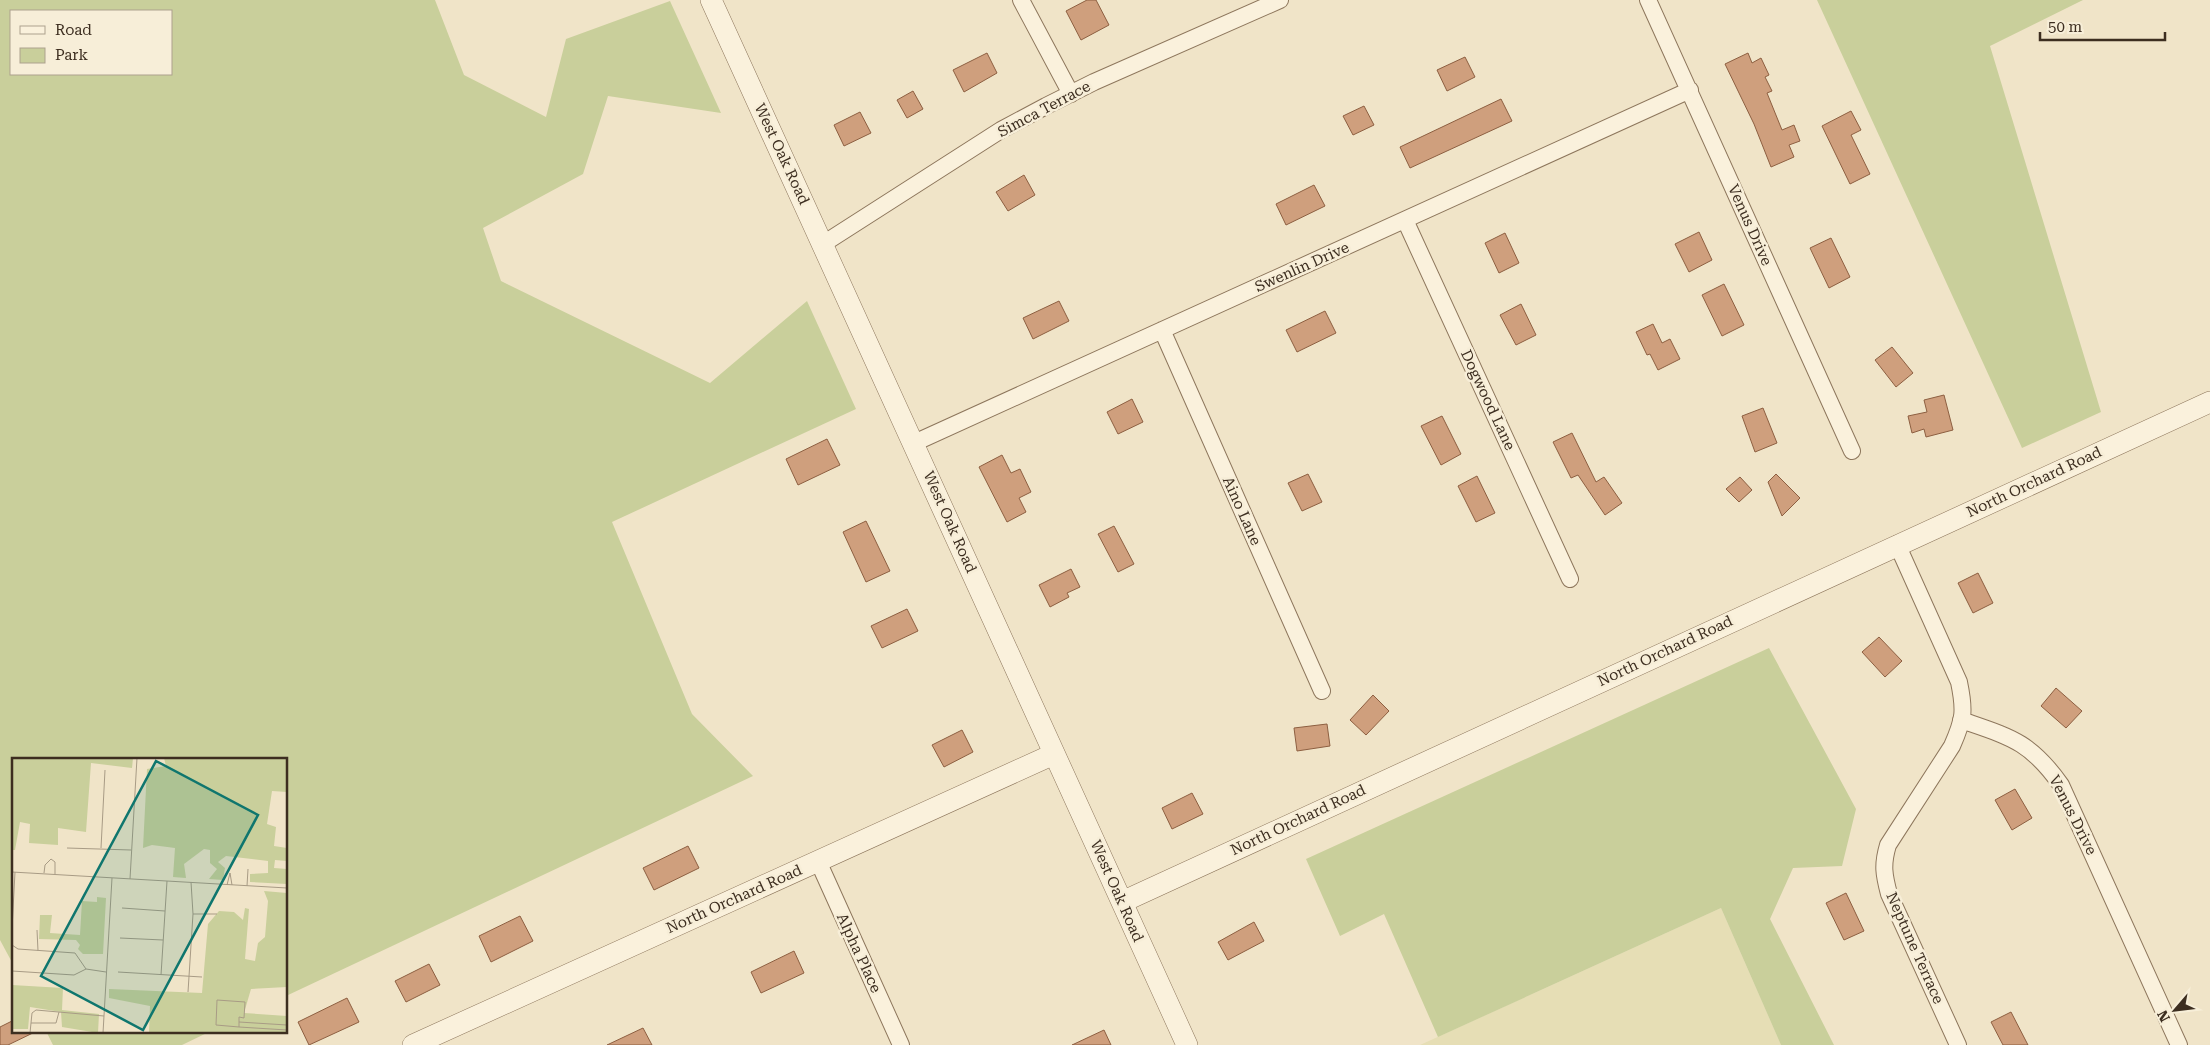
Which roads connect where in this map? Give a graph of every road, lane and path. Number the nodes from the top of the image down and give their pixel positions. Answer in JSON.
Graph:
{"nodes":[{"id":1,"x":711,"y":0,"type":"edge"},
{"id":2,"x":1021,"y":0,"type":"edge"},
{"id":3,"x":1280,"y":0,"type":"edge"},
{"id":4,"x":1648,"y":0,"type":"edge"},
{"id":5,"x":1690,"y":90,"type":"junction"},
{"id":6,"x":1070,"y":94,"type":"junction"},
{"id":7,"x":1405,"y":220,"type":"junction"},
{"id":8,"x":823,"y":244,"type":"junction"},
{"id":9,"x":1162,"y":330,"type":"junction"},
{"id":10,"x":2210,"y":402,"type":"edge"},
{"id":11,"x":914,"y":442,"type":"junction"},
{"id":12,"x":1852,"y":451,"type":"dead end"},
{"id":13,"x":1898,"y":544,"type":"junction"},
{"id":14,"x":1570,"y":580,"type":"dead end"},
{"id":15,"x":1322,"y":691,"type":"dead end"},
{"id":16,"x":1961,"y":720,"type":"junction"},
{"id":17,"x":1054,"y":754,"type":"junction"},
{"id":18,"x":818,"y":861,"type":"junction"},
{"id":19,"x":1122,"y":902,"type":"junction"},
{"id":20,"x":413,"y":1045,"type":"edge"},
{"id":21,"x":901,"y":1045,"type":"edge"},
{"id":22,"x":1187,"y":1045,"type":"edge"},
{"id":23,"x":1958,"y":1045,"type":"edge"},
{"id":24,"x":2179,"y":1045,"type":"edge"}],
"edges":[{"from":1,"to":8,"type":"street","name":"West Oak Road"},
{"from":2,"to":6,"type":"street"},
{"from":3,"to":6,"type":"street","name":"Simca Terrace"},
{"from":4,"to":5,"type":"street","name":"Venus Drive"},
{"from":5,"to":7,"type":"street","name":"Swenlin Drive"},
{"from":5,"to":12,"type":"street","name":"Venus Drive"},
{"from":6,"to":8,"type":"street","name":"Simca Terrace"},
{"from":7,"to":9,"type":"street","name":"Swenlin Drive"},
{"from":7,"to":14,"type":"street","name":"Dogwood Lane"},
{"from":8,"to":11,"type":"street","name":"West Oak Road"},
{"from":9,"to":11,"type":"street","name":"Swenlin Drive"},
{"from":9,"to":15,"type":"street","name":"Aino Lane"},
{"from":10,"to":13,"type":"street","name":"North Orchard Road"},
{"from":11,"to":17,"type":"street","name":"West Oak Road"},
{"from":13,"to":16,"type":"street"},
{"from":13,"to":19,"type":"street","name":"North Orchard Road"},
{"from":16,"to":23,"type":"street","name":"Neptune Terrace"},
{"from":16,"to":24,"type":"street","name":"Venus Drive"},
{"from":17,"to":18,"type":"street","name":"North Orchard Road"},
{"from":17,"to":19,"type":"street","name":"West Oak Road"},
{"from":18,"to":20,"type":"street","name":"North Orchard Road"},
{"from":18,"to":21,"type":"street","name":"Alpha Place"},
{"from":19,"to":22,"type":"street","name":"West Oak Road"}]}
